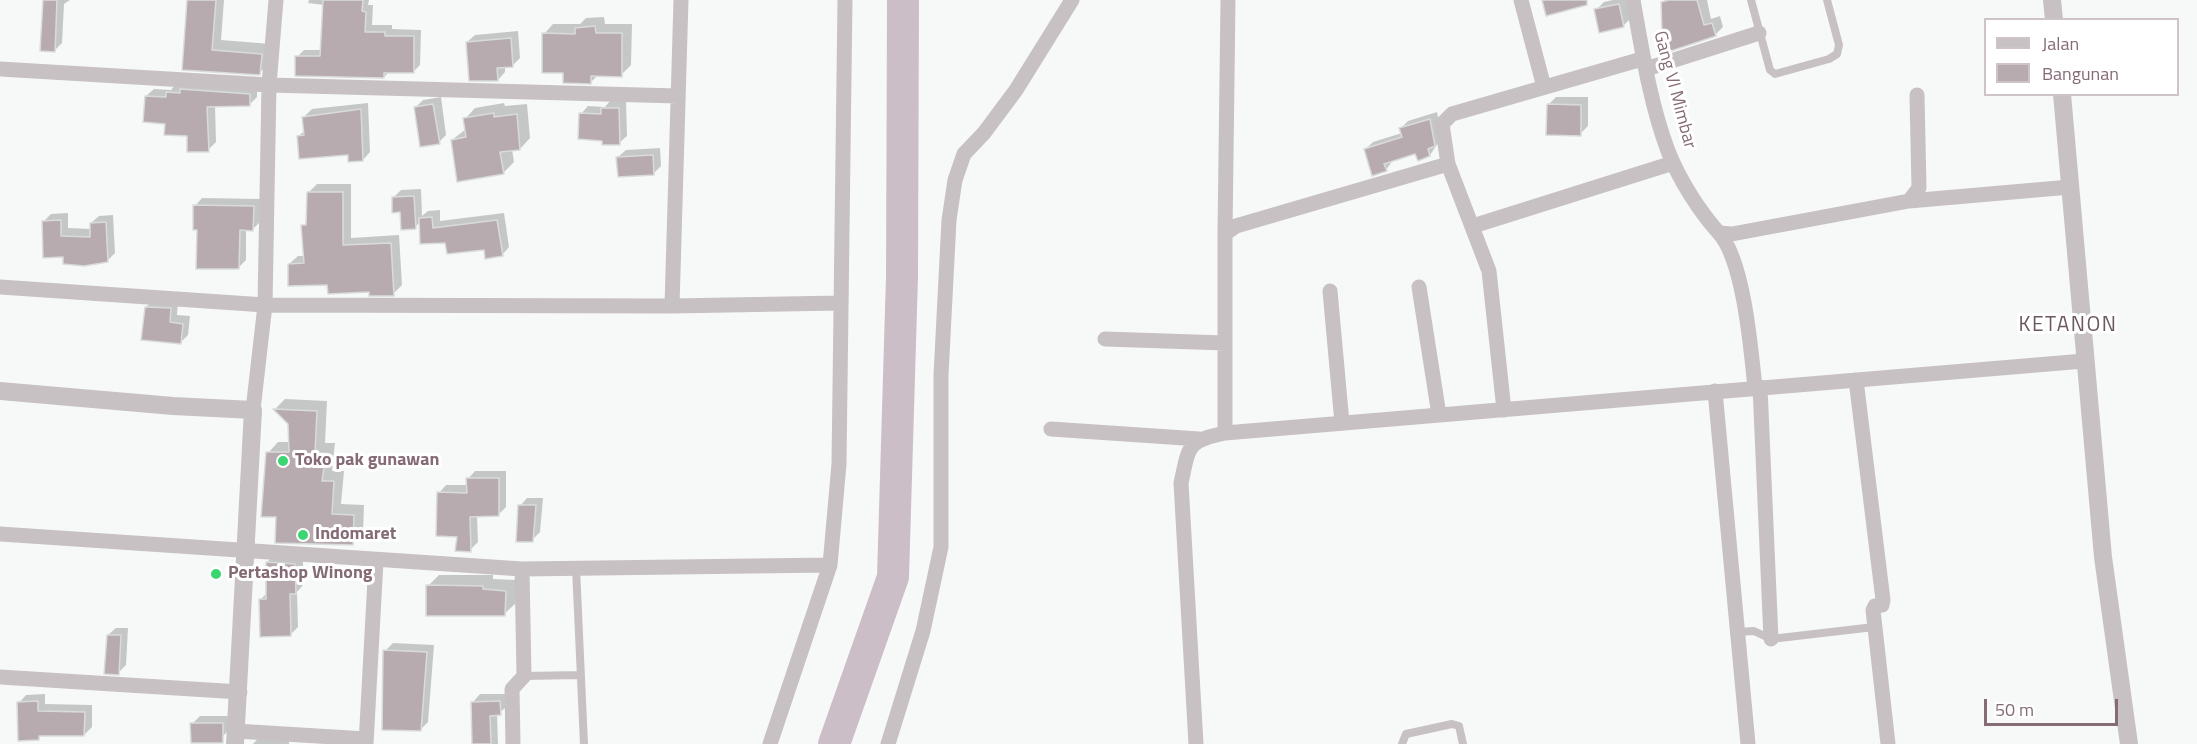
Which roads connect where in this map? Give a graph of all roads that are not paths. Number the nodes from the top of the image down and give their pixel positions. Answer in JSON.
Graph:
{"nodes":[{"id":1,"x":276,"y":0,"type":"edge"},
{"id":2,"x":681,"y":0,"type":"edge"},
{"id":3,"x":845,"y":0,"type":"edge"},
{"id":4,"x":1072,"y":0,"type":"edge"},
{"id":5,"x":1228,"y":0,"type":"edge"},
{"id":6,"x":1521,"y":0,"type":"edge"},
{"id":7,"x":1633,"y":0,"type":"edge"},
{"id":8,"x":1751,"y":0,"type":"edge"},
{"id":9,"x":1827,"y":0,"type":"edge"},
{"id":10,"x":2052,"y":0,"type":"edge"},
{"id":11,"x":2054,"y":18,"type":"edge"},
{"id":12,"x":1759,"y":33,"type":"junction"},
{"id":13,"x":1644,"y":64,"type":"junction"},
{"id":14,"x":0,"y":69,"type":"edge"},
{"id":15,"x":269,"y":85,"type":"junction"},
{"id":16,"x":1544,"y":87,"type":"junction"},
{"id":17,"x":1917,"y":95,"type":"dead end"},
{"id":18,"x":678,"y":96,"type":"junction"},
{"id":19,"x":2062,"y":96,"type":"edge"},
{"id":20,"x":1673,"y":163,"type":"junction"},
{"id":21,"x":1448,"y":164,"type":"junction"},
{"id":22,"x":2070,"y":187,"type":"junction"},
{"id":23,"x":1909,"y":201,"type":"junction"},
{"id":24,"x":1473,"y":226,"type":"junction"},
{"id":25,"x":1719,"y":233,"type":"junction"},
{"id":26,"x":1225,"y":234,"type":"junction"},
{"id":27,"x":0,"y":287,"type":"edge"},
{"id":28,"x":1419,"y":287,"type":"dead end"},
{"id":29,"x":1330,"y":291,"type":"dead end"},
{"id":30,"x":840,"y":303,"type":"junction"},
{"id":31,"x":265,"y":305,"type":"junction"},
{"id":32,"x":672,"y":306,"type":"junction"},
{"id":33,"x":1105,"y":339,"type":"dead end"},
{"id":34,"x":1225,"y":343,"type":"junction"},
{"id":35,"x":2084,"y":361,"type":"junction"},
{"id":36,"x":1856,"y":380,"type":"junction"},
{"id":37,"x":1757,"y":387,"type":"junction"},
{"id":38,"x":0,"y":391,"type":"edge"},
{"id":39,"x":1715,"y":391,"type":"junction"},
{"id":40,"x":253,"y":410,"type":"junction"},
{"id":41,"x":1504,"y":410,"type":"junction"},
{"id":42,"x":1439,"y":415,"type":"junction"},
{"id":43,"x":1342,"y":423,"type":"junction"},
{"id":44,"x":1050,"y":429,"type":"dead end"},
{"id":45,"x":1225,"y":433,"type":"junction"},
{"id":46,"x":1199,"y":439,"type":"junction"},
{"id":47,"x":0,"y":534,"type":"edge"},
{"id":48,"x":247,"y":552,"type":"junction"},
{"id":49,"x":376,"y":561,"type":"junction"},
{"id":50,"x":830,"y":565,"type":"junction"},
{"id":51,"x":576,"y":568,"type":"junction"},
{"id":52,"x":522,"y":570,"type":"junction"},
{"id":53,"x":1874,"y":627,"type":"junction"},
{"id":54,"x":1738,"y":632,"type":"junction"},
{"id":55,"x":1771,"y":639,"type":"junction"},
{"id":56,"x":581,"y":675,"type":"junction"},
{"id":57,"x":524,"y":676,"type":"junction"},
{"id":58,"x":0,"y":677,"type":"edge"},
{"id":59,"x":240,"y":692,"type":"junction"},
{"id":60,"x":236,"y":738,"type":"edge"},
{"id":61,"x":366,"y":742,"type":"edge"},
{"id":62,"x":513,"y":744,"type":"edge"},
{"id":63,"x":584,"y":744,"type":"edge"},
{"id":64,"x":770,"y":744,"type":"edge"},
{"id":65,"x":888,"y":744,"type":"edge"},
{"id":66,"x":1196,"y":744,"type":"edge"},
{"id":67,"x":1402,"y":744,"type":"edge"},
{"id":68,"x":1464,"y":744,"type":"edge"},
{"id":69,"x":1748,"y":744,"type":"edge"},
{"id":70,"x":1888,"y":744,"type":"edge"},
{"id":71,"x":2129,"y":744,"type":"edge"}],
"edges":[{"from":1,"to":15,"type":"street"},
{"from":2,"to":18,"type":"street"},
{"from":3,"to":30,"type":"street"},
{"from":4,"to":65,"type":"street"},
{"from":5,"to":26,"type":"street"},
{"from":6,"to":16,"type":"street"},
{"from":7,"to":13,"type":"street","name":"Gang VI Mimbar"},
{"from":8,"to":12,"type":"lane"},
{"from":9,"to":12,"type":"lane"},
{"from":10,"to":11,"type":"street"},
{"from":12,"to":13,"type":"street"},
{"from":13,"to":16,"type":"street"},
{"from":13,"to":20,"type":"street","name":"Gang VI Mimbar"},
{"from":14,"to":15,"type":"street"},
{"from":15,"to":18,"type":"street"},
{"from":15,"to":31,"type":"street"},
{"from":16,"to":21,"type":"street"},
{"from":17,"to":23,"type":"street"},
{"from":18,"to":32,"type":"street"},
{"from":19,"to":22,"type":"street"},
{"from":20,"to":24,"type":"street"},
{"from":20,"to":25,"type":"street","name":"Gang VI Mimbar"},
{"from":21,"to":24,"type":"street"},
{"from":21,"to":26,"type":"street"},
{"from":22,"to":23,"type":"street"},
{"from":22,"to":35,"type":"street"},
{"from":23,"to":25,"type":"street"},
{"from":24,"to":41,"type":"street"},
{"from":25,"to":37,"type":"street","name":"Gang VI Mimbar"},
{"from":26,"to":34,"type":"street"},
{"from":27,"to":31,"type":"street"},
{"from":28,"to":42,"type":"street"},
{"from":29,"to":43,"type":"street"},
{"from":30,"to":32,"type":"street"},
{"from":30,"to":50,"type":"street"},
{"from":31,"to":32,"type":"street"},
{"from":31,"to":40,"type":"street"},
{"from":33,"to":34,"type":"street"},
{"from":34,"to":45,"type":"street"},
{"from":35,"to":36,"type":"street"},
{"from":35,"to":71,"type":"street"},
{"from":36,"to":37,"type":"street"},
{"from":36,"to":53,"type":"street"},
{"from":37,"to":39,"type":"street"},
{"from":37,"to":55,"type":"street","name":"Gang VI Mimbar"},
{"from":38,"to":40,"type":"street"},
{"from":39,"to":41,"type":"street"},
{"from":39,"to":54,"type":"street"},
{"from":40,"to":48,"type":"street"},
{"from":41,"to":42,"type":"street"},
{"from":42,"to":43,"type":"street"},
{"from":43,"to":45,"type":"street"},
{"from":44,"to":46,"type":"street"},
{"from":45,"to":46,"type":"street"},
{"from":46,"to":66,"type":"street"},
{"from":47,"to":48,"type":"street"},
{"from":48,"to":49,"type":"street"},
{"from":48,"to":59,"type":"street"},
{"from":49,"to":52,"type":"street"},
{"from":49,"to":61,"type":"street"},
{"from":50,"to":51,"type":"street"},
{"from":50,"to":64,"type":"street"},
{"from":51,"to":52,"type":"street"},
{"from":51,"to":56,"type":"lane"},
{"from":52,"to":57,"type":"street"},
{"from":53,"to":55,"type":"lane"},
{"from":53,"to":70,"type":"street"},
{"from":54,"to":55,"type":"lane"},
{"from":54,"to":69,"type":"street"},
{"from":56,"to":57,"type":"lane"},
{"from":56,"to":63,"type":"lane"},
{"from":57,"to":62,"type":"street"},
{"from":58,"to":59,"type":"street"},
{"from":59,"to":60,"type":"street"},
{"from":60,"to":61,"type":"street"},
{"from":67,"to":68,"type":"lane"}]}
